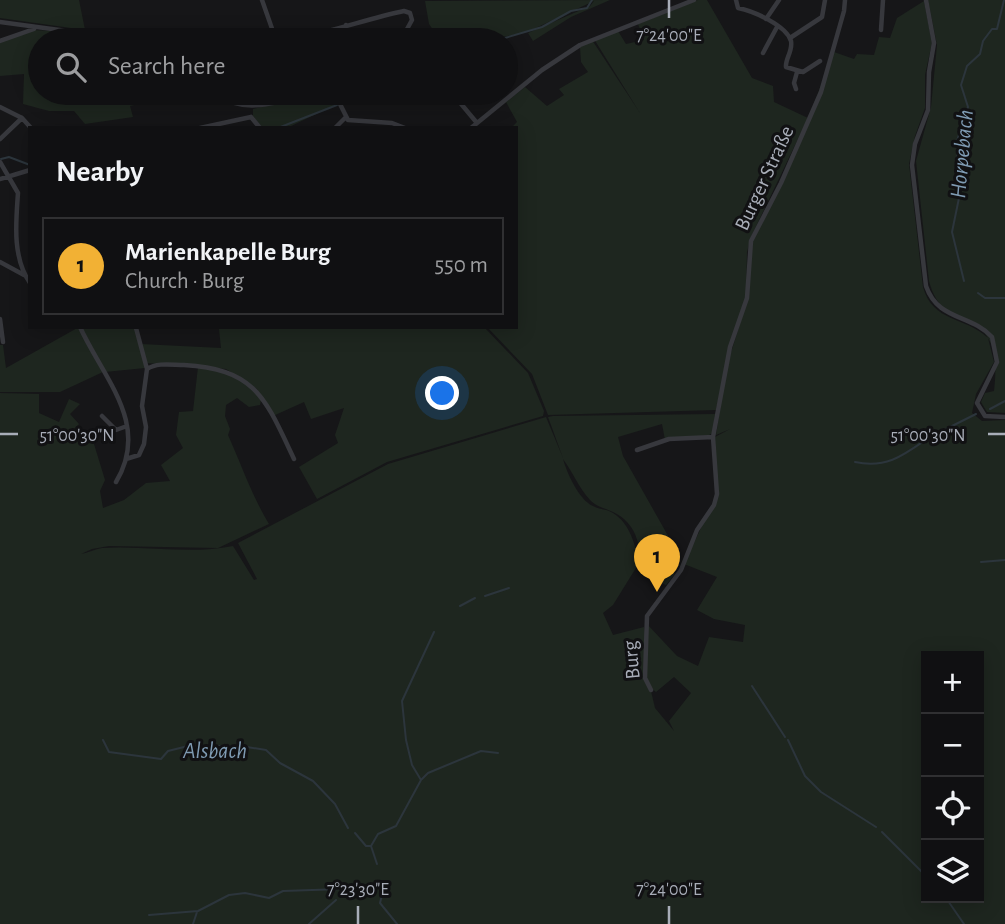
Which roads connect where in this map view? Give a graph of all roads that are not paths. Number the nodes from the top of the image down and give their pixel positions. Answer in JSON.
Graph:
{"nodes":[{"id":1,"x":262,"y":0,"type":"edge"},
{"id":2,"x":694,"y":0,"type":"edge"},
{"id":3,"x":736,"y":0,"type":"edge"},
{"id":4,"x":779,"y":0,"type":"edge"},
{"id":5,"x":825,"y":0,"type":"edge"},
{"id":6,"x":845,"y":0,"type":"edge"},
{"id":7,"x":883,"y":0,"type":"edge"},
{"id":8,"x":926,"y":0,"type":"edge"},
{"id":9,"x":766,"y":19,"type":"junction"},
{"id":10,"x":0,"y":22,"type":"edge"},
{"id":11,"x":346,"y":25,"type":"junction"},
{"id":12,"x":777,"y":27,"type":"junction"},
{"id":13,"x":35,"y":28,"type":"edge"},
{"id":14,"x":272,"y":28,"type":"edge"},
{"id":15,"x":337,"y":28,"type":"edge"},
{"id":16,"x":347,"y":28,"type":"edge"},
{"id":17,"x":408,"y":28,"type":"edge"},
{"id":18,"x":881,"y":30,"type":"dead end"},
{"id":19,"x":28,"y":31,"type":"edge"},
{"id":20,"x":790,"y":38,"type":"junction"},
{"id":21,"x":0,"y":41,"type":"edge"},
{"id":22,"x":764,"y":53,"type":"dead end"},
{"id":23,"x":820,"y":61,"type":"dead end"},
{"id":24,"x":797,"y":72,"type":"junction"},
{"id":25,"x":796,"y":89,"type":"dead end"},
{"id":26,"x":518,"y":90,"type":"edge"},
{"id":27,"x":237,"y":105,"type":"edge"},
{"id":28,"x":266,"y":105,"type":"edge"},
{"id":29,"x":339,"y":105,"type":"edge"},
{"id":30,"x":462,"y":105,"type":"edge"},
{"id":31,"x":499,"y":105,"type":"edge"},
{"id":32,"x":0,"y":107,"type":"edge"},
{"id":33,"x":251,"y":108,"type":"junction"},
{"id":34,"x":251,"y":117,"type":"junction"},
{"id":35,"x":22,"y":118,"type":"junction"},
{"id":36,"x":345,"y":118,"type":"junction"},
{"id":37,"x":378,"y":122,"type":"junction"},
{"id":38,"x":477,"y":123,"type":"junction"},
{"id":39,"x":29,"y":126,"type":"edge"},
{"id":40,"x":209,"y":126,"type":"edge"},
{"id":41,"x":258,"y":126,"type":"edge"},
{"id":42,"x":337,"y":126,"type":"edge"},
{"id":43,"x":376,"y":126,"type":"edge"},
{"id":44,"x":396,"y":126,"type":"edge"},
{"id":45,"x":473,"y":126,"type":"edge"},
{"id":46,"x":0,"y":139,"type":"edge"},
{"id":47,"x":0,"y":162,"type":"edge"},
{"id":48,"x":28,"y":171,"type":"edge"},
{"id":49,"x":10,"y":176,"type":"junction"},
{"id":50,"x":0,"y":179,"type":"edge"},
{"id":51,"x":0,"y":262,"type":"edge"},
{"id":52,"x":24,"y":275,"type":"junction"},
{"id":53,"x":28,"y":280,"type":"edge"},
{"id":54,"x":0,"y":319,"type":"edge"},
{"id":55,"x":81,"y":329,"type":"edge"},
{"id":56,"x":136,"y":329,"type":"edge"},
{"id":57,"x":3,"y":342,"type":"dead end"},
{"id":58,"x":148,"y":369,"type":"junction"},
{"id":59,"x":719,"y":413,"type":"joint"},
{"id":60,"x":102,"y":416,"type":"dead end"},
{"id":61,"x":1005,"y":417,"type":"edge"},
{"id":62,"x":127,"y":426,"type":"junction"},
{"id":63,"x":713,"y":437,"type":"junction"},
{"id":64,"x":637,"y":450,"type":"dead end"},
{"id":65,"x":294,"y":458,"type":"dead end"},
{"id":66,"x":127,"y":459,"type":"junction"},
{"id":67,"x":116,"y":481,"type":"dead end"},
{"id":68,"x":651,"y":690,"type":"dead end"}],
"edges":[{"from":1,"to":14,"type":"street"},
{"from":2,"to":26,"type":"street"},
{"from":3,"to":9,"type":"street"},
{"from":4,"to":9,"type":"street"},
{"from":5,"to":20,"type":"street"},
{"from":6,"to":59,"type":"street","name":"Burger Straße"},
{"from":7,"to":18,"type":"street"},
{"from":8,"to":61,"type":"street"},
{"from":9,"to":12,"type":"street"},
{"from":10,"to":13,"type":"street"},
{"from":11,"to":15,"type":"street"},
{"from":11,"to":16,"type":"street"},
{"from":11,"to":17,"type":"street"},
{"from":12,"to":20,"type":"street"},
{"from":12,"to":22,"type":"street"},
{"from":19,"to":21,"type":"street"},
{"from":20,"to":24,"type":"street"},
{"from":23,"to":24,"type":"street"},
{"from":24,"to":25,"type":"street"},
{"from":27,"to":33,"type":"street"},
{"from":28,"to":33,"type":"street"},
{"from":29,"to":36,"type":"street"},
{"from":30,"to":38,"type":"street"},
{"from":31,"to":38,"type":"street"},
{"from":32,"to":35,"type":"street"},
{"from":33,"to":34,"type":"street"},
{"from":34,"to":40,"type":"street"},
{"from":34,"to":41,"type":"street"},
{"from":35,"to":39,"type":"street"},
{"from":35,"to":46,"type":"street"},
{"from":36,"to":37,"type":"street"},
{"from":36,"to":42,"type":"street"},
{"from":37,"to":43,"type":"street"},
{"from":37,"to":44,"type":"street"},
{"from":38,"to":45,"type":"street"},
{"from":47,"to":49,"type":"street"},
{"from":48,"to":49,"type":"street"},
{"from":49,"to":50,"type":"street"},
{"from":49,"to":52,"type":"street"},
{"from":51,"to":52,"type":"street"},
{"from":52,"to":53,"type":"street"},
{"from":54,"to":57,"type":"street"},
{"from":55,"to":62,"type":"street"},
{"from":56,"to":58,"type":"street"},
{"from":58,"to":65,"type":"street"},
{"from":58,"to":66,"type":"street"},
{"from":59,"to":63,"type":"street","name":"Burg"},
{"from":60,"to":62,"type":"street"},
{"from":62,"to":66,"type":"street"},
{"from":63,"to":64,"type":"street"},
{"from":63,"to":68,"type":"street","name":"Burg"},
{"from":66,"to":67,"type":"street"}]}
